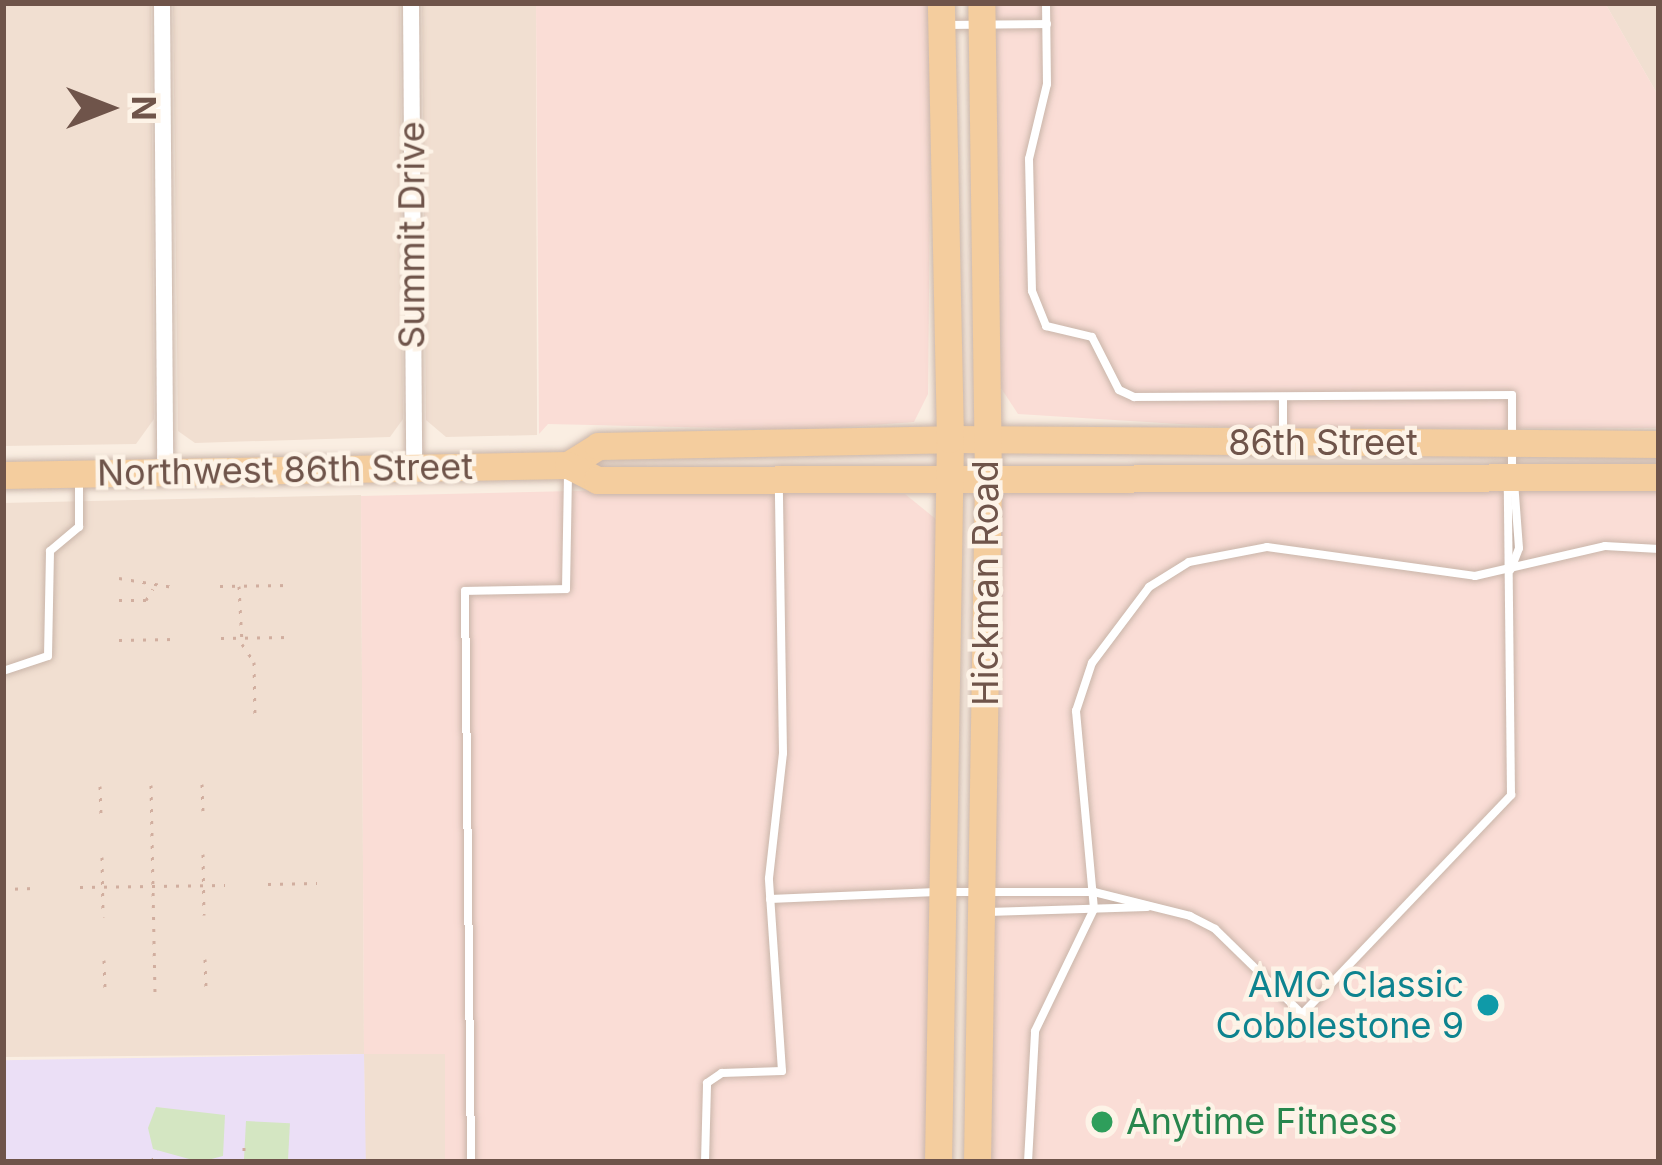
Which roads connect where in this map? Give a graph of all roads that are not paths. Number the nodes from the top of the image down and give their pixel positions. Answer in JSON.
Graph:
{"nodes":[{"id":1,"x":162,"y":3,"type":"edge"},
{"id":2,"x":411,"y":3,"type":"edge"},
{"id":3,"x":1046,"y":3,"type":"edge"},
{"id":4,"x":981,"y":12,"type":"edge"},
{"id":5,"x":942,"y":14,"type":"edge"},
{"id":6,"x":1047,"y":24,"type":"junction"},
{"id":7,"x":1283,"y":397,"type":"junction"},
{"id":8,"x":950,"y":440,"type":"junction"},
{"id":9,"x":987,"y":442,"type":"junction"},
{"id":10,"x":1282,"y":442,"type":"junction"},
{"id":11,"x":1512,"y":443,"type":"junction"},
{"id":12,"x":1659,"y":444,"type":"edge"},
{"id":13,"x":568,"y":465,"type":"junction"},
{"id":14,"x":414,"y":467,"type":"junction"},
{"id":15,"x":165,"y":472,"type":"junction"},
{"id":16,"x":79,"y":474,"type":"junction"},
{"id":17,"x":949,"y":475,"type":"junction"},
{"id":18,"x":3,"y":476,"type":"edge"},
{"id":19,"x":1659,"y":477,"type":"edge"},
{"id":20,"x":778,"y":478,"type":"junction"},
{"id":21,"x":1513,"y":478,"type":"junction"},
{"id":22,"x":988,"y":479,"type":"junction"},
{"id":23,"x":1659,"y":549,"type":"edge"},
{"id":24,"x":1510,"y":568,"type":"junction"},
{"id":25,"x":3,"y":670,"type":"edge"},
{"id":26,"x":944,"y":892,"type":"junction"},
{"id":27,"x":1094,"y":892,"type":"junction"},
{"id":28,"x":770,"y":898,"type":"junction"},
{"id":29,"x":981,"y":902,"type":"junction"},
{"id":30,"x":1162,"y":907,"type":"junction"},
{"id":31,"x":1094,"y":909,"type":"junction"},
{"id":32,"x":471,"y":1162,"type":"edge"},
{"id":33,"x":705,"y":1162,"type":"edge"},
{"id":34,"x":938,"y":1162,"type":"edge"},
{"id":35,"x":976,"y":1162,"type":"edge"},
{"id":36,"x":1028,"y":1162,"type":"edge"}],
"edges":[{"from":1,"to":15,"type":"street"},
{"from":2,"to":14,"type":"street","name":"Summit Drive"},
{"from":3,"to":6,"type":"lane"},
{"from":4,"to":5,"type":"lane"},
{"from":4,"to":6,"type":"lane"},
{"from":4,"to":9,"type":"main road","name":"Hickman Road"},
{"from":5,"to":8,"type":"main road","name":"Hickman Road"},
{"from":6,"to":7,"type":"lane"},
{"from":7,"to":10,"type":"lane"},
{"from":7,"to":11,"type":"lane"},
{"from":8,"to":9,"type":"main road","name":"Northwest 86th Street"},
{"from":8,"to":13,"type":"main road","name":"Northwest 86th Street"},
{"from":8,"to":17,"type":"main road","name":"Hickman Road"},
{"from":9,"to":10,"type":"main road","name":"86th Street"},
{"from":9,"to":22,"type":"main road","name":"Hickman Road"},
{"from":10,"to":11,"type":"main road","name":"86th Street"},
{"from":11,"to":12,"type":"main road","name":"86th Street"},
{"from":11,"to":21,"type":"lane"},
{"from":13,"to":14,"type":"main road","name":"Northwest 86th Street"},
{"from":13,"to":20,"type":"main road","name":"Northwest 86th Street"},
{"from":13,"to":32,"type":"lane"},
{"from":14,"to":15,"type":"main road","name":"Northwest 86th Street"},
{"from":15,"to":16,"type":"main road","name":"Northwest 86th Street"},
{"from":16,"to":18,"type":"main road","name":"Northwest 86th Street"},
{"from":16,"to":25,"type":"lane"},
{"from":17,"to":20,"type":"main road","name":"Northwest 86th Street"},
{"from":17,"to":22,"type":"main road","name":"Northwest 86th Street"},
{"from":17,"to":26,"type":"main road","name":"Hickman Road"},
{"from":19,"to":21,"type":"main road","name":"86th Street"},
{"from":20,"to":28,"type":"lane"},
{"from":21,"to":22,"type":"main road","name":"86th Street"},
{"from":21,"to":24,"type":"lane"},
{"from":21,"to":24,"type":"lane"},
{"from":22,"to":29,"type":"main road","name":"Hickman Road"},
{"from":23,"to":24,"type":"lane"},
{"from":24,"to":27,"type":"lane"},
{"from":24,"to":30,"type":"lane"},
{"from":26,"to":28,"type":"lane"},
{"from":26,"to":29,"type":"lane"},
{"from":26,"to":29,"type":"lane"},
{"from":26,"to":34,"type":"main road","name":"Hickman Road"},
{"from":27,"to":29,"type":"lane"},
{"from":27,"to":30,"type":"lane"},
{"from":27,"to":31,"type":"lane"},
{"from":28,"to":33,"type":"lane"},
{"from":29,"to":31,"type":"lane"},
{"from":29,"to":35,"type":"main road","name":"Hickman Road"},
{"from":30,"to":31,"type":"lane"},
{"from":31,"to":36,"type":"lane"}]}
